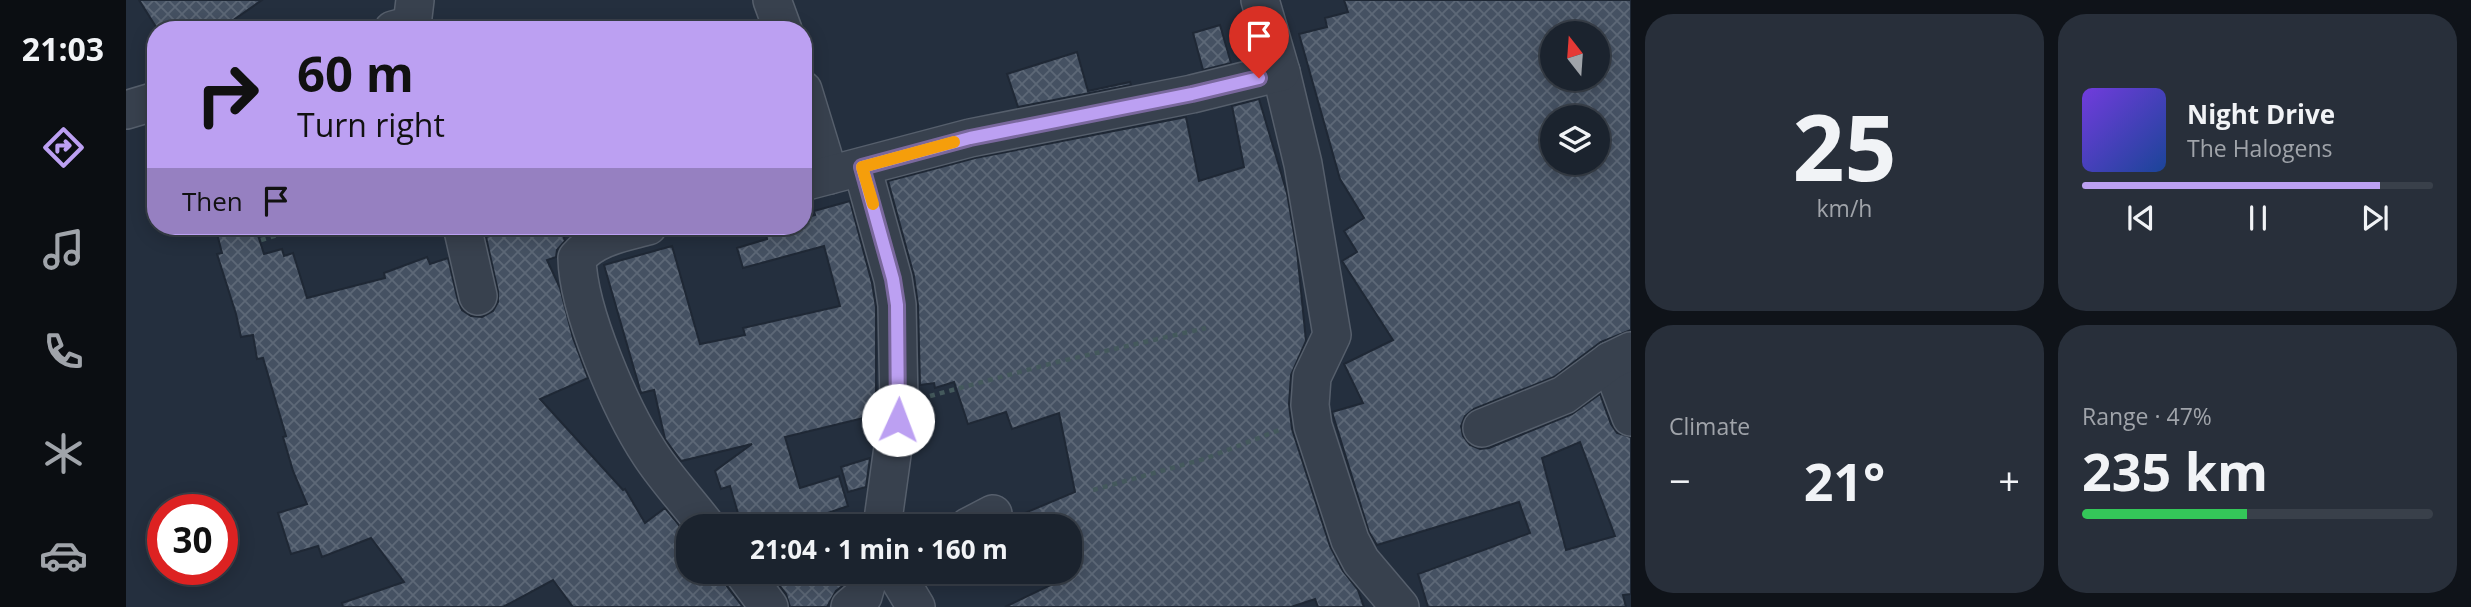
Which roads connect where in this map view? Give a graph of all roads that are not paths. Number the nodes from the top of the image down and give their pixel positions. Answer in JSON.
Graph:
{"nodes":[{"id":1,"x":772,"y":0,"type":"edge"},
{"id":2,"x":1260,"y":0,"type":"edge"},
{"id":3,"x":780,"y":21,"type":"edge"},
{"id":4,"x":1281,"y":72,"type":"junction"},
{"id":5,"x":147,"y":104,"type":"edge"},
{"id":6,"x":126,"y":110,"type":"edge"},
{"id":7,"x":812,"y":116,"type":"edge"},
{"id":8,"x":832,"y":175,"type":"edge"},
{"id":9,"x":464,"y":235,"type":"edge"},
{"id":10,"x":617,"y":235,"type":"edge"},
{"id":11,"x":478,"y":296,"type":"dead end"},
{"id":12,"x":1621,"y":356,"type":"edge"},
{"id":13,"x":1631,"y":416,"type":"edge"},
{"id":14,"x":1482,"y":428,"type":"dead end"},
{"id":15,"x":697,"y":514,"type":"edge"},
{"id":16,"x":884,"y":514,"type":"edge"},
{"id":17,"x":752,"y":584,"type":"edge"},
{"id":18,"x":901,"y":584,"type":"edge"},
{"id":19,"x":769,"y":607,"type":"edge"},
{"id":20,"x":916,"y":607,"type":"edge"},
{"id":21,"x":1400,"y":607,"type":"edge"}],
"edges":[{"from":1,"to":3,"type":"street"},
{"from":2,"to":4,"type":"street"},
{"from":4,"to":8,"type":"street"},
{"from":4,"to":21,"type":"street"},
{"from":5,"to":6,"type":"street"},
{"from":7,"to":8,"type":"street"},
{"from":8,"to":16,"type":"street"},
{"from":9,"to":11,"type":"street"},
{"from":10,"to":15,"type":"street"},
{"from":12,"to":13,"type":"street"},
{"from":12,"to":14,"type":"street"},
{"from":17,"to":19,"type":"street"},
{"from":18,"to":20,"type":"street"}]}
